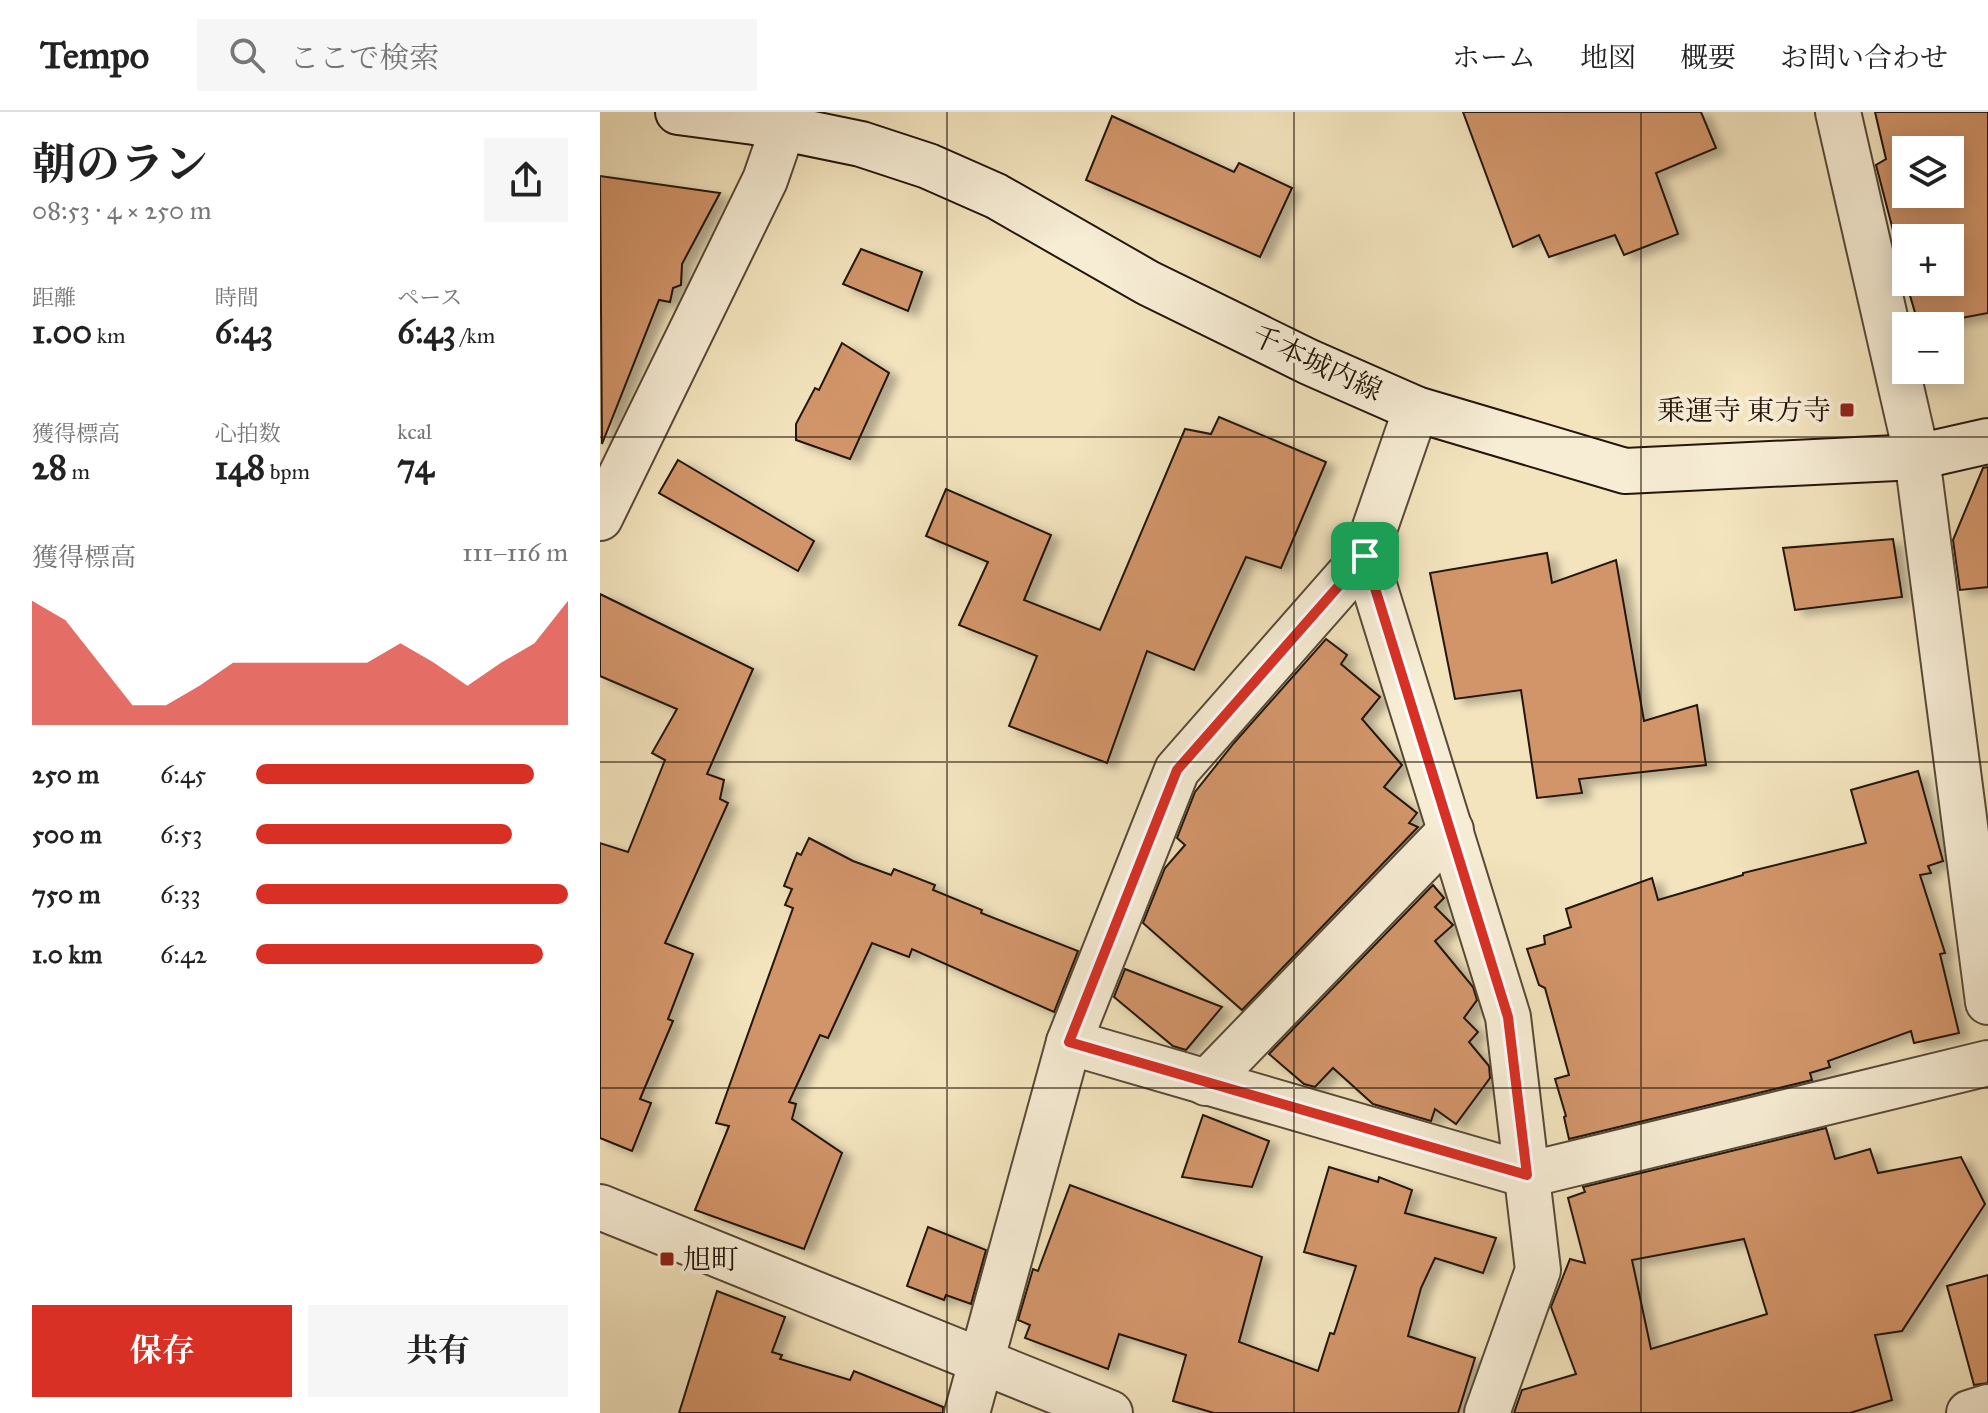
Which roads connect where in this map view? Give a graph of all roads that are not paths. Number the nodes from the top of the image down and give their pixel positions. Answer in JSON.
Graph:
{"nodes":[{"id":1,"x":678,"y":112,"type":"edge"},
{"id":2,"x":1838,"y":112,"type":"edge"},
{"id":3,"x":764,"y":121,"type":"edge"},
{"id":4,"x":1416,"y":409,"type":"junction"},
{"id":5,"x":1988,"y":441,"type":"edge"},
{"id":6,"x":1917,"y":457,"type":"junction"},
{"id":7,"x":600,"y":518,"type":"edge"},
{"id":8,"x":1365,"y":556,"type":"junction"},
{"id":9,"x":1451,"y":830,"type":"junction"},
{"id":10,"x":1988,"y":1002,"type":"edge"},
{"id":11,"x":1069,"y":1042,"type":"junction"},
{"id":12,"x":1988,"y":1063,"type":"edge"},
{"id":13,"x":1206,"y":1083,"type":"junction"},
{"id":14,"x":1527,"y":1175,"type":"junction"},
{"id":15,"x":600,"y":1207,"type":"edge"},
{"id":16,"x":981,"y":1361,"type":"junction"},
{"id":17,"x":1988,"y":1407,"type":"edge"},
{"id":18,"x":967,"y":1413,"type":"edge"},
{"id":19,"x":1110,"y":1413,"type":"edge"},
{"id":20,"x":1487,"y":1413,"type":"edge"},
{"id":21,"x":1969,"y":1413,"type":"edge"}],
"edges":[{"from":1,"to":3,"type":"street","name":"千本城内線"},
{"from":2,"to":6,"type":"street"},
{"from":3,"to":4,"type":"street","name":"千本城内線"},
{"from":3,"to":7,"type":"street"},
{"from":4,"to":6,"type":"street","name":"千本城内線"},
{"from":4,"to":8,"type":"street"},
{"from":5,"to":6,"type":"street","name":"千本城内線"},
{"from":6,"to":10,"type":"street"},
{"from":8,"to":9,"type":"street"},
{"from":8,"to":11,"type":"street"},
{"from":9,"to":13,"type":"street"},
{"from":9,"to":14,"type":"street"},
{"from":11,"to":13,"type":"street"},
{"from":11,"to":16,"type":"street"},
{"from":12,"to":14,"type":"street"},
{"from":13,"to":14,"type":"street"},
{"from":14,"to":20,"type":"street"},
{"from":15,"to":16,"type":"street"},
{"from":16,"to":18,"type":"street"},
{"from":16,"to":19,"type":"street"},
{"from":17,"to":21,"type":"street"}]}
